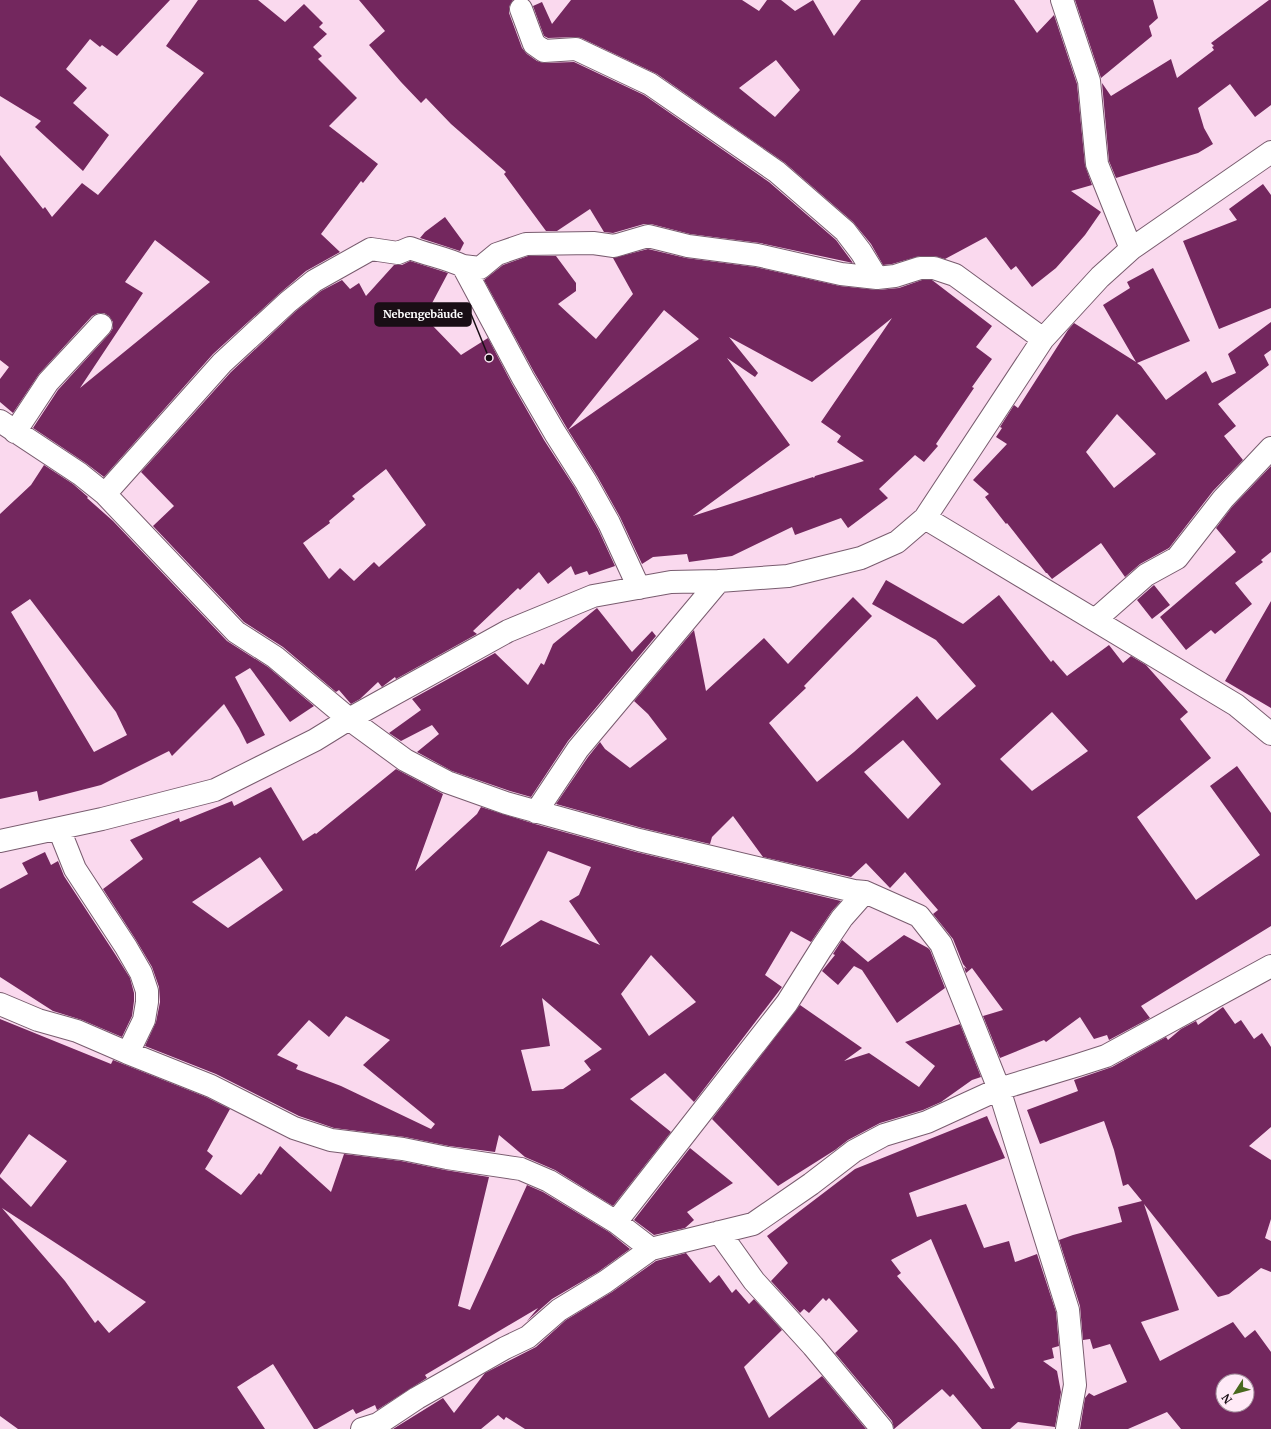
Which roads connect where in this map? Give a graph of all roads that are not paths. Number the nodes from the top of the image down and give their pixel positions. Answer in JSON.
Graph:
{"nodes":[{"id":1,"x":1062,"y":0,"type":"edge"},
{"id":2,"x":521,"y":9,"type":"dead end"},
{"id":3,"x":1271,"y":152,"type":"edge"},
{"id":4,"x":1131,"y":249,"type":"junction"},
{"id":5,"x":463,"y":266,"type":"junction"},
{"id":6,"x":877,"y":278,"type":"junction"},
{"id":7,"x":102,"y":325,"type":"dead end"},
{"id":8,"x":1043,"y":339,"type":"junction"},
{"id":9,"x":8,"y":427,"type":"edge"},
{"id":10,"x":1271,"y":448,"type":"edge"},
{"id":11,"x":105,"y":494,"type":"junction"},
{"id":12,"x":925,"y":518,"type":"junction"},
{"id":13,"x":719,"y":581,"type":"junction"},
{"id":14,"x":639,"y":588,"type":"junction"},
{"id":15,"x":1095,"y":620,"type":"junction"},
{"id":16,"x":349,"y":719,"type":"junction"},
{"id":17,"x":1271,"y":734,"type":"edge"},
{"id":18,"x":536,"y":812,"type":"junction"},
{"id":19,"x":59,"y":829,"type":"junction"},
{"id":20,"x":0,"y":841,"type":"edge"},
{"id":21,"x":865,"y":892,"type":"junction"},
{"id":22,"x":1271,"y":966,"type":"edge"},
{"id":23,"x":0,"y":1004,"type":"edge"},
{"id":24,"x":128,"y":1054,"type":"junction"},
{"id":25,"x":999,"y":1089,"type":"junction"},
{"id":26,"x":616,"y":1222,"type":"junction"},
{"id":27,"x":719,"y":1232,"type":"junction"},
{"id":28,"x":651,"y":1248,"type":"junction"},
{"id":29,"x":362,"y":1429,"type":"edge"},
{"id":30,"x":882,"y":1429,"type":"edge"},
{"id":31,"x":1067,"y":1429,"type":"edge"}],
"edges":[{"from":1,"to":4,"type":"street"},
{"from":2,"to":6,"type":"street"},
{"from":3,"to":4,"type":"street"},
{"from":4,"to":8,"type":"street"},
{"from":5,"to":6,"type":"street"},
{"from":5,"to":11,"type":"street"},
{"from":5,"to":14,"type":"street"},
{"from":6,"to":8,"type":"street"},
{"from":7,"to":9,"type":"street"},
{"from":8,"to":12,"type":"street"},
{"from":9,"to":11,"type":"street"},
{"from":10,"to":15,"type":"street"},
{"from":11,"to":16,"type":"street"},
{"from":12,"to":13,"type":"street"},
{"from":12,"to":15,"type":"street"},
{"from":13,"to":14,"type":"street"},
{"from":13,"to":18,"type":"street"},
{"from":14,"to":16,"type":"street"},
{"from":15,"to":17,"type":"street"},
{"from":16,"to":18,"type":"street"},
{"from":16,"to":19,"type":"street"},
{"from":18,"to":21,"type":"street"},
{"from":19,"to":20,"type":"street"},
{"from":19,"to":24,"type":"street"},
{"from":21,"to":25,"type":"street"},
{"from":21,"to":26,"type":"street"},
{"from":22,"to":25,"type":"street"},
{"from":23,"to":24,"type":"street"},
{"from":24,"to":26,"type":"street"},
{"from":25,"to":27,"type":"street"},
{"from":25,"to":31,"type":"street"},
{"from":26,"to":28,"type":"street"},
{"from":27,"to":28,"type":"street"},
{"from":27,"to":30,"type":"street"},
{"from":28,"to":29,"type":"street"}]}
